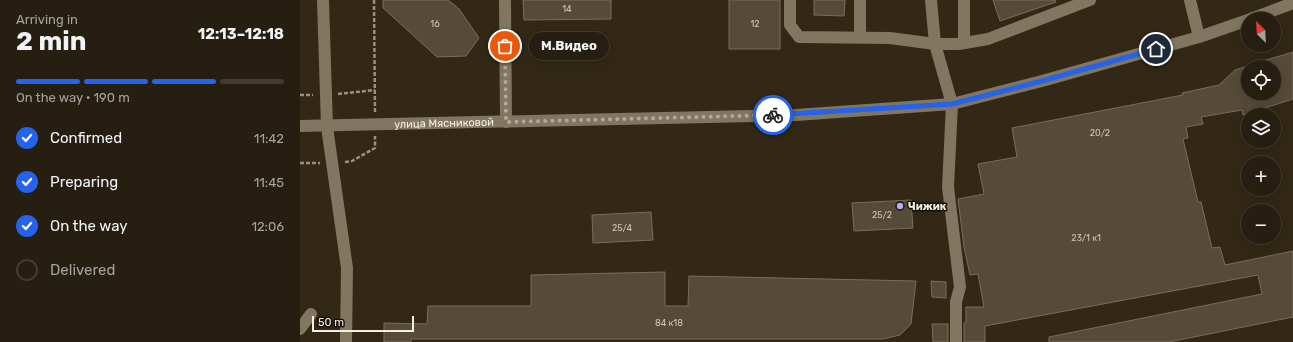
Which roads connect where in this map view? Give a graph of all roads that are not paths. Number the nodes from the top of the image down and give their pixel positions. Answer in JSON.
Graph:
{"nodes":[{"id":1,"x":323,"y":0,"type":"edge"},
{"id":2,"x":505,"y":0,"type":"edge"},
{"id":3,"x":790,"y":0,"type":"edge"},
{"id":4,"x":860,"y":0,"type":"edge"},
{"id":5,"x":931,"y":0,"type":"edge"},
{"id":6,"x":964,"y":0,"type":"edge"},
{"id":7,"x":1090,"y":0,"type":"edge"},
{"id":8,"x":1190,"y":0,"type":"edge"},
{"id":9,"x":1293,"y":3,"type":"edge"},
{"id":10,"x":1268,"y":12,"type":"edge"},
{"id":11,"x":1241,"y":22,"type":"edge"},
{"id":12,"x":860,"y":37,"type":"junction"},
{"id":13,"x":1199,"y":37,"type":"junction"},
{"id":14,"x":964,"y":43,"type":"junction"},
{"id":15,"x":935,"y":44,"type":"junction"},
{"id":16,"x":952,"y":104,"type":"junction"},
{"id":17,"x":506,"y":122,"type":"junction"},
{"id":18,"x":300,"y":126,"type":"edge"},
{"id":19,"x":327,"y":126,"type":"junction"},
{"id":20,"x":311,"y":314,"type":"dead end"},
{"id":21,"x":300,"y":329,"type":"edge"},
{"id":22,"x":346,"y":342,"type":"edge"},
{"id":23,"x":956,"y":342,"type":"edge"}],
"edges":[{"from":1,"to":19,"type":"street"},
{"from":2,"to":17,"type":"street"},
{"from":3,"to":12,"type":"street"},
{"from":4,"to":12,"type":"street"},
{"from":5,"to":15,"type":"street"},
{"from":6,"to":14,"type":"street"},
{"from":7,"to":14,"type":"street"},
{"from":8,"to":13,"type":"street"},
{"from":9,"to":10,"type":"street","name":"улица Мясниковой"},
{"from":11,"to":13,"type":"street","name":"улица Мясниковой"},
{"from":12,"to":15,"type":"street"},
{"from":13,"to":16,"type":"street","name":"улица Мясниковой"},
{"from":14,"to":15,"type":"street"},
{"from":15,"to":16,"type":"street"},
{"from":16,"to":17,"type":"street","name":"улица Мясниковой"},
{"from":16,"to":23,"type":"street"},
{"from":17,"to":19,"type":"street","name":"улица Мясниковой"},
{"from":18,"to":19,"type":"street","name":"улица Мясниковой"},
{"from":19,"to":22,"type":"street"},
{"from":20,"to":21,"type":"street"}]}
